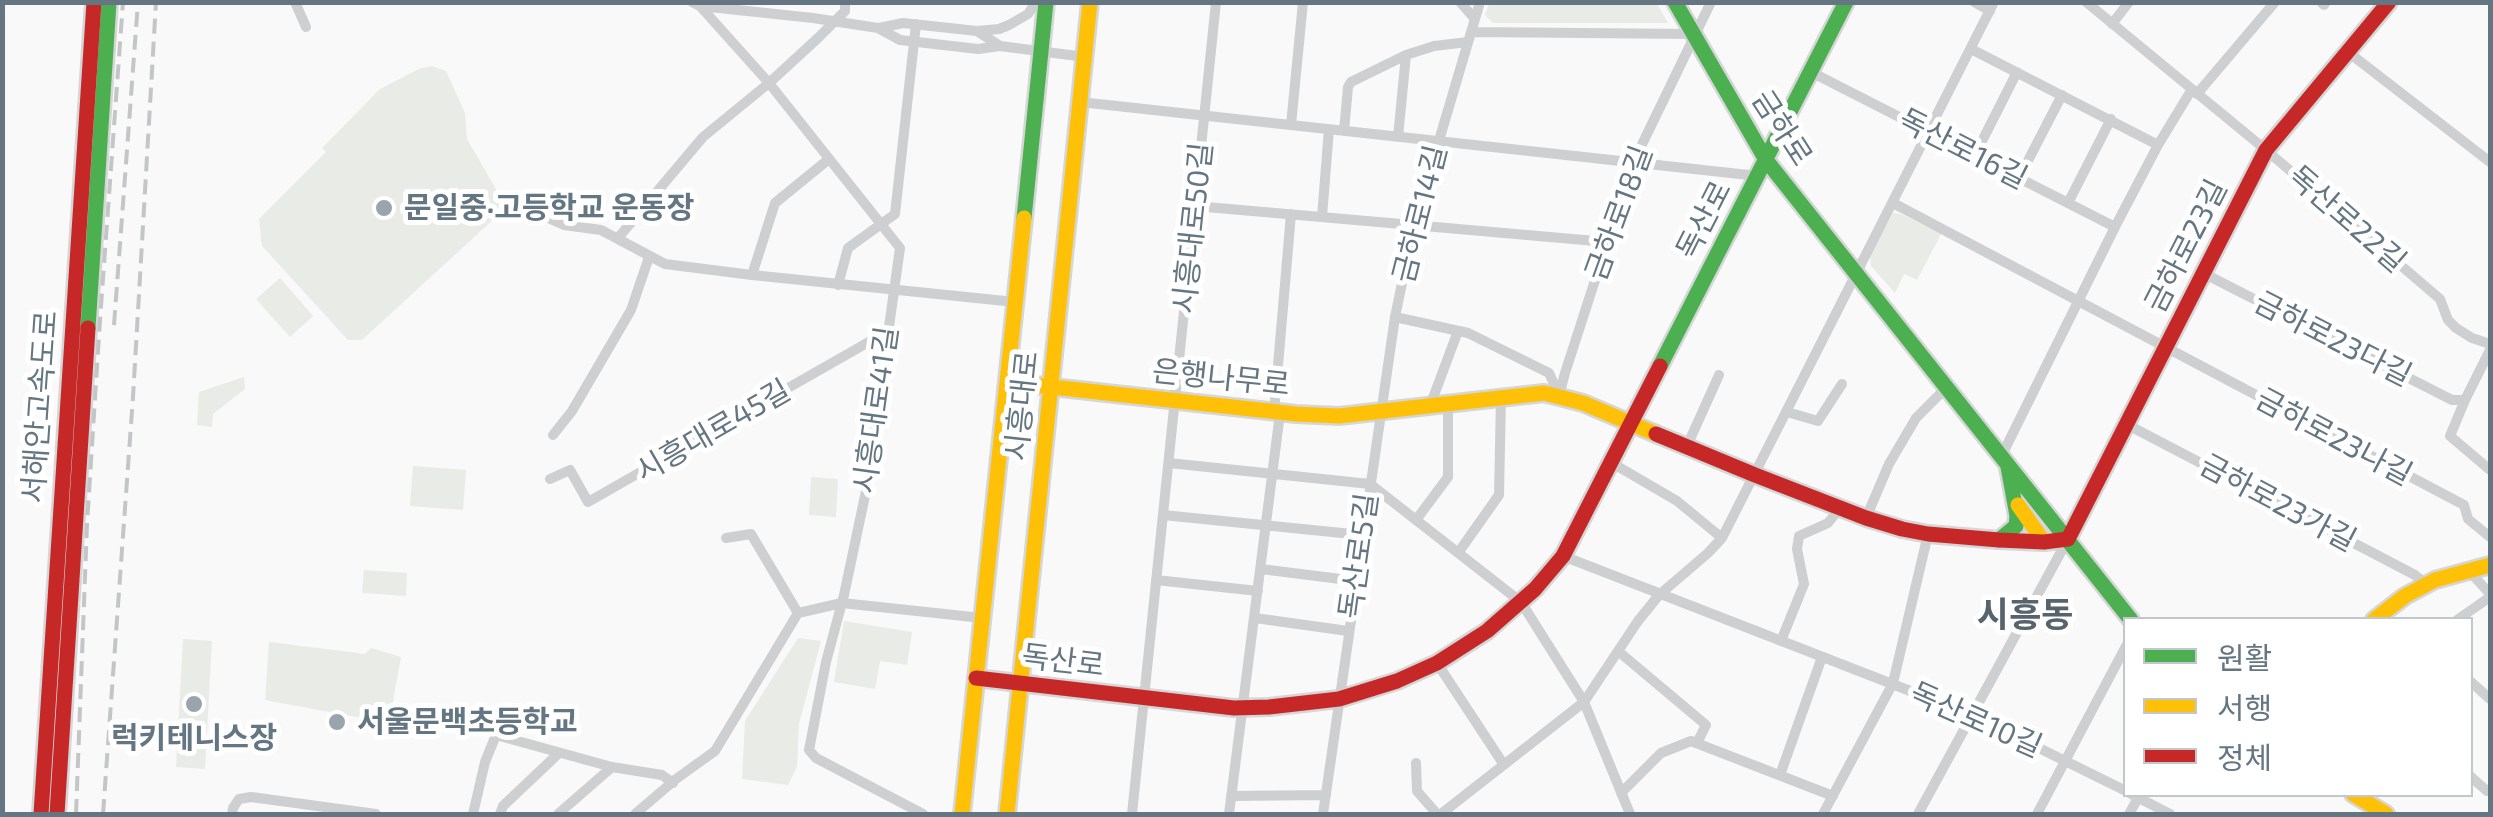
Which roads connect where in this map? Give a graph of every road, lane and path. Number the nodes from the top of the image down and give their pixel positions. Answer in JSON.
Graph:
{"nodes":[{"id":1,"x":94,"y":2,"type":"edge"},
{"id":2,"x":109,"y":2,"type":"edge"},
{"id":3,"x":295,"y":2,"type":"edge"},
{"id":4,"x":846,"y":2,"type":"edge"},
{"id":5,"x":1036,"y":2,"type":"edge"},
{"id":6,"x":1046,"y":2,"type":"edge"},
{"id":7,"x":1090,"y":2,"type":"edge"},
{"id":8,"x":1216,"y":2,"type":"edge"},
{"id":9,"x":1303,"y":2,"type":"edge"},
{"id":10,"x":1460,"y":2,"type":"edge"},
{"id":11,"x":1480,"y":2,"type":"edge"},
{"id":12,"x":1675,"y":2,"type":"edge"},
{"id":13,"x":1711,"y":2,"type":"edge"},
{"id":14,"x":1846,"y":2,"type":"edge"},
{"id":15,"x":1974,"y":2,"type":"edge"},
{"id":16,"x":2086,"y":2,"type":"edge"},
{"id":17,"x":2129,"y":2,"type":"edge"},
{"id":18,"x":2276,"y":2,"type":"edge"},
{"id":19,"x":2389,"y":2,"type":"edge"},
{"id":20,"x":696,"y":4,"type":"edge"},
{"id":21,"x":1992,"y":7,"type":"edge"},
{"id":22,"x":1475,"y":19,"type":"junction"},
{"id":23,"x":834,"y":22,"type":"junction"},
{"id":24,"x":916,"y":24,"type":"junction"},
{"id":25,"x":2112,"y":24,"type":"junction"},
{"id":26,"x":306,"y":27,"type":"dead end"},
{"id":27,"x":878,"y":28,"type":"junction"},
{"id":28,"x":977,"y":31,"type":"junction"},
{"id":29,"x":1693,"y":34,"type":"junction"},
{"id":30,"x":1470,"y":37,"type":"junction"},
{"id":31,"x":914,"y":42,"type":"junction"},
{"id":32,"x":1000,"y":46,"type":"junction"},
{"id":33,"x":1971,"y":49,"type":"junction"},
{"id":34,"x":1041,"y":51,"type":"junction"},
{"id":35,"x":2348,"y":52,"type":"junction"},
{"id":36,"x":1406,"y":55,"type":"junction"},
{"id":37,"x":1085,"y":56,"type":"junction"},
{"id":38,"x":1811,"y":72,"type":"junction"},
{"id":39,"x":2017,"y":72,"type":"junction"},
{"id":40,"x":769,"y":83,"type":"junction"},
{"id":41,"x":2195,"y":91,"type":"junction"},
{"id":42,"x":2062,"y":95,"type":"junction"},
{"id":43,"x":1080,"y":102,"type":"junction"},
{"id":44,"x":1204,"y":116,"type":"junction"},
{"id":45,"x":2111,"y":120,"type":"junction"},
{"id":46,"x":1291,"y":125,"type":"junction"},
{"id":47,"x":1329,"y":129,"type":"junction"},
{"id":48,"x":1344,"y":131,"type":"junction"},
{"id":49,"x":1929,"y":131,"type":"junction"},
{"id":50,"x":1398,"y":137,"type":"junction"},
{"id":51,"x":1439,"y":141,"type":"junction"},
{"id":52,"x":2158,"y":145,"type":"junction"},
{"id":53,"x":2266,"y":150,"type":"junction"},
{"id":54,"x":1975,"y":155,"type":"junction"},
{"id":55,"x":829,"y":159,"type":"junction"},
{"id":56,"x":1766,"y":160,"type":"junction"},
{"id":57,"x":1633,"y":162,"type":"junction"},
{"id":58,"x":2490,"y":162,"type":"edge"},
{"id":59,"x":1758,"y":176,"type":"junction"},
{"id":60,"x":2019,"y":178,"type":"junction"},
{"id":61,"x":1893,"y":203,"type":"junction"},
{"id":62,"x":2068,"y":203,"type":"junction"},
{"id":63,"x":1195,"y":206,"type":"junction"},
{"id":64,"x":537,"y":213,"type":"dead end"},
{"id":65,"x":1291,"y":214,"type":"junction"},
{"id":66,"x":1322,"y":217,"type":"junction"},
{"id":67,"x":881,"y":224,"type":"junction"},
{"id":68,"x":1414,"y":225,"type":"junction"},
{"id":69,"x":2114,"y":227,"type":"junction"},
{"id":70,"x":618,"y":238,"type":"junction"},
{"id":71,"x":1607,"y":242,"type":"junction"},
{"id":72,"x":650,"y":257,"type":"junction"},
{"id":73,"x":2204,"y":272,"type":"junction"},
{"id":74,"x":1857,"y":274,"type":"junction"},
{"id":75,"x":752,"y":276,"type":"junction"},
{"id":76,"x":838,"y":284,"type":"junction"},
{"id":77,"x":894,"y":290,"type":"junction"},
{"id":78,"x":2077,"y":301,"type":"junction"},
{"id":79,"x":1014,"y":302,"type":"junction"},
{"id":80,"x":1395,"y":317,"type":"junction"},
{"id":81,"x":888,"y":331,"type":"junction"},
{"id":82,"x":1458,"y":331,"type":"junction"},
{"id":83,"x":2490,"y":347,"type":"edge"},
{"id":84,"x":2165,"y":348,"type":"junction"},
{"id":85,"x":1719,"y":375,"type":"dead end"},
{"id":86,"x":1007,"y":382,"type":"junction"},
{"id":87,"x":1842,"y":384,"type":"dead end"},
{"id":88,"x":1051,"y":387,"type":"junction"},
{"id":89,"x":1947,"y":387,"type":"junction"},
{"id":90,"x":1559,"y":396,"type":"junction"},
{"id":91,"x":1501,"y":397,"type":"junction"},
{"id":92,"x":2465,"y":400,"type":"junction"},
{"id":93,"x":1176,"y":401,"type":"junction"},
{"id":94,"x":1448,"y":404,"type":"junction"},
{"id":95,"x":1430,"y":406,"type":"junction"},
{"id":96,"x":1277,"y":412,"type":"junction"},
{"id":97,"x":1787,"y":412,"type":"junction"},
{"id":98,"x":1380,"y":413,"type":"junction"},
{"id":99,"x":1632,"y":422,"type":"junction"},
{"id":100,"x":2126,"y":424,"type":"junction"},
{"id":101,"x":553,"y":435,"type":"dead end"},
{"id":102,"x":1686,"y":446,"type":"junction"},
{"id":103,"x":2005,"y":459,"type":"junction"},
{"id":104,"x":1169,"y":463,"type":"junction"},
{"id":105,"x":1612,"y":463,"type":"junction"},
{"id":106,"x":2490,"y":470,"type":"edge"},
{"id":107,"x":1272,"y":474,"type":"junction"},
{"id":108,"x":1755,"y":475,"type":"junction"},
{"id":109,"x":550,"y":479,"type":"dead end"},
{"id":110,"x":1370,"y":484,"type":"junction"},
{"id":111,"x":2016,"y":501,"type":"junction"},
{"id":112,"x":1840,"y":508,"type":"junction"},
{"id":113,"x":1163,"y":515,"type":"junction"},
{"id":114,"x":1866,"y":518,"type":"junction"},
{"id":115,"x":1416,"y":520,"type":"junction"},
{"id":116,"x":1266,"y":526,"type":"junction"},
{"id":117,"x":1928,"y":534,"type":"junction"},
{"id":118,"x":1362,"y":535,"type":"junction"},
{"id":119,"x":726,"y":538,"type":"dead end"},
{"id":120,"x":1722,"y":538,"type":"junction"},
{"id":121,"x":2068,"y":538,"type":"junction"},
{"id":122,"x":2490,"y":538,"type":"edge"},
{"id":123,"x":1998,"y":540,"type":"junction"},
{"id":124,"x":2044,"y":542,"type":"junction"},
{"id":125,"x":1458,"y":553,"type":"junction"},
{"id":126,"x":1564,"y":556,"type":"junction"},
{"id":127,"x":2490,"y":565,"type":"edge"},
{"id":128,"x":1261,"y":569,"type":"junction"},
{"id":129,"x":2469,"y":571,"type":"junction"},
{"id":130,"x":1156,"y":580,"type":"junction"},
{"id":131,"x":1356,"y":581,"type":"junction"},
{"id":132,"x":2427,"y":584,"type":"junction"},
{"id":133,"x":1258,"y":591,"type":"junction"},
{"id":134,"x":1659,"y":594,"type":"junction"},
{"id":135,"x":2490,"y":595,"type":"edge"},
{"id":136,"x":1521,"y":602,"type":"junction"},
{"id":137,"x":842,"y":604,"type":"junction"},
{"id":138,"x":798,"y":612,"type":"junction"},
{"id":139,"x":2130,"y":617,"type":"edge"},
{"id":140,"x":2380,"y":617,"type":"edge"},
{"id":141,"x":2461,"y":617,"type":"edge"},
{"id":142,"x":982,"y":618,"type":"junction"},
{"id":143,"x":1254,"y":618,"type":"junction"},
{"id":144,"x":1348,"y":632,"type":"junction"},
{"id":145,"x":1781,"y":642,"type":"junction"},
{"id":146,"x":1618,"y":650,"type":"junction"},
{"id":147,"x":2123,"y":652,"type":"edge"},
{"id":148,"x":1822,"y":657,"type":"junction"},
{"id":149,"x":1437,"y":663,"type":"junction"},
{"id":150,"x":976,"y":678,"type":"junction"},
{"id":151,"x":1021,"y":683,"type":"junction"},
{"id":152,"x":1893,"y":683,"type":"junction"},
{"id":153,"x":1143,"y":698,"type":"junction"},
{"id":154,"x":1339,"y":699,"type":"junction"},
{"id":155,"x":1584,"y":702,"type":"junction"},
{"id":156,"x":1243,"y":708,"type":"junction"},
{"id":157,"x":1972,"y":715,"type":"junction"},
{"id":158,"x":1697,"y":743,"type":"junction"},
{"id":159,"x":559,"y":753,"type":"junction"},
{"id":160,"x":2066,"y":760,"type":"junction"},
{"id":161,"x":1416,"y":763,"type":"dead end"},
{"id":162,"x":1504,"y":765,"type":"junction"},
{"id":163,"x":612,"y":767,"type":"junction"},
{"id":164,"x":1780,"y":775,"type":"junction"},
{"id":165,"x":2473,"y":779,"type":"edge"},
{"id":166,"x":672,"y":783,"type":"junction"},
{"id":167,"x":2123,"y":790,"type":"edge"},
{"id":168,"x":2486,"y":791,"type":"dead end"},
{"id":169,"x":1621,"y":792,"type":"junction"},
{"id":170,"x":1326,"y":795,"type":"junction"},
{"id":171,"x":1232,"y":796,"type":"junction"},
{"id":172,"x":1833,"y":796,"type":"junction"},
{"id":173,"x":2136,"y":797,"type":"edge"},
{"id":174,"x":2358,"y":797,"type":"edge"},
{"id":175,"x":1454,"y":809,"type":"edge"},
{"id":176,"x":41,"y":814,"type":"edge"},
{"id":177,"x":57,"y":814,"type":"edge"},
{"id":178,"x":232,"y":814,"type":"edge"},
{"id":179,"x":376,"y":814,"type":"edge"},
{"id":180,"x":473,"y":814,"type":"edge"},
{"id":181,"x":500,"y":814,"type":"edge"},
{"id":182,"x":558,"y":814,"type":"edge"},
{"id":183,"x":636,"y":814,"type":"edge"},
{"id":184,"x":922,"y":814,"type":"edge"},
{"id":185,"x":962,"y":814,"type":"edge"},
{"id":186,"x":1007,"y":814,"type":"edge"},
{"id":187,"x":1132,"y":814,"type":"edge"},
{"id":188,"x":1229,"y":814,"type":"edge"},
{"id":189,"x":1323,"y":814,"type":"edge"},
{"id":190,"x":1439,"y":814,"type":"edge"},
{"id":191,"x":1466,"y":814,"type":"edge"},
{"id":192,"x":1630,"y":814,"type":"edge"},
{"id":193,"x":1823,"y":814,"type":"edge"},
{"id":194,"x":1918,"y":814,"type":"edge"},
{"id":195,"x":2037,"y":814,"type":"edge"},
{"id":196,"x":2170,"y":814,"type":"edge"},
{"id":197,"x":2386,"y":814,"type":"edge"}],
"edges":[{"from":1,"to":176,"type":"main road","name":"서해안고속도로"},
{"from":2,"to":177,"type":"main road","name":"서해안고속도로"},
{"from":3,"to":26,"type":"street"},
{"from":4,"to":23,"type":"street"},
{"from":5,"to":28,"type":"street"},
{"from":6,"to":34,"type":"main road","name":"시흥대로"},
{"from":7,"to":37,"type":"main road","name":"시흥대로"},
{"from":8,"to":44,"type":"street"},
{"from":9,"to":46,"type":"street"},
{"from":10,"to":22,"type":"street"},
{"from":11,"to":22,"type":"street","name":"금하로14길"},
{"from":12,"to":29,"type":"main road","name":"금하로"},
{"from":13,"to":29,"type":"street","name":"금하로18길"},
{"from":14,"to":38,"type":"main road","name":"독산로"},
{"from":15,"to":21,"type":"street"},
{"from":16,"to":25,"type":"street","name":"독산로22길"},
{"from":17,"to":25,"type":"street"},
{"from":18,"to":41,"type":"street"},
{"from":19,"to":35,"type":"main road","name":"금하로23길"},
{"from":20,"to":23,"type":"street"},
{"from":20,"to":40,"type":"street","name":"시흥대로41길"},
{"from":21,"to":33,"type":"street"},
{"from":22,"to":30,"type":"street","name":"금하로14길"},
{"from":23,"to":27,"type":"street"},
{"from":23,"to":40,"type":"street"},
{"from":24,"to":27,"type":"street"},
{"from":24,"to":28,"type":"street"},
{"from":24,"to":31,"type":"street"},
{"from":25,"to":41,"type":"street","name":"독산로22길"},
{"from":27,"to":31,"type":"street"},
{"from":28,"to":32,"type":"street"},
{"from":29,"to":30,"type":"street"},
{"from":29,"to":56,"type":"main road","name":"금하로"},
{"from":29,"to":57,"type":"street","name":"금하로18길"},
{"from":30,"to":36,"type":"street"},
{"from":30,"to":51,"type":"street","name":"금하로14길"},
{"from":31,"to":32,"type":"street"},
{"from":31,"to":67,"type":"street"},
{"from":32,"to":34,"type":"street"},
{"from":33,"to":39,"type":"street"},
{"from":33,"to":49,"type":"street"},
{"from":34,"to":37,"type":"street"},
{"from":34,"to":79,"type":"main road","name":"시흥대로"},
{"from":35,"to":53,"type":"main road","name":"금하로23길"},
{"from":35,"to":58,"type":"street"},
{"from":36,"to":48,"type":"street"},
{"from":36,"to":50,"type":"street"},
{"from":37,"to":43,"type":"main road","name":"시흥대로"},
{"from":38,"to":49,"type":"street","name":"독산로16길"},
{"from":38,"to":56,"type":"main road","name":"독산로"},
{"from":39,"to":42,"type":"street"},
{"from":39,"to":54,"type":"street"},
{"from":40,"to":55,"type":"street","name":"시흥대로41길"},
{"from":40,"to":70,"type":"street"},
{"from":41,"to":52,"type":"street"},
{"from":41,"to":53,"type":"street","name":"독산로22길"},
{"from":42,"to":45,"type":"street"},
{"from":42,"to":60,"type":"street"},
{"from":43,"to":44,"type":"street","name":"시흥대로50길"},
{"from":43,"to":88,"type":"main road","name":"시흥대로"},
{"from":44,"to":46,"type":"street","name":"시흥대로50길"},
{"from":44,"to":63,"type":"street","name":"시흥대로50길"},
{"from":45,"to":52,"type":"street"},
{"from":45,"to":62,"type":"street"},
{"from":46,"to":47,"type":"street","name":"시흥대로50길"},
{"from":47,"to":48,"type":"street","name":"시흥대로50길"},
{"from":47,"to":66,"type":"street"},
{"from":48,"to":50,"type":"street","name":"시흥대로50길"},
{"from":49,"to":54,"type":"street","name":"독산로16길"},
{"from":49,"to":61,"type":"street"},
{"from":50,"to":51,"type":"street","name":"시흥대로50길"},
{"from":51,"to":57,"type":"street","name":"시흥대로50길"},
{"from":51,"to":68,"type":"street","name":"금하로14길"},
{"from":52,"to":69,"type":"street"},
{"from":53,"to":73,"type":"main road","name":"금하로23길"},
{"from":53,"to":83,"type":"street","name":"독산로22길"},
{"from":54,"to":60,"type":"street","name":"독산로16길"},
{"from":55,"to":67,"type":"street","name":"시흥대로41길"},
{"from":55,"to":75,"type":"street"},
{"from":56,"to":59,"type":"main road","name":"독산로"},
{"from":56,"to":74,"type":"main road","name":"금하로"},
{"from":57,"to":59,"type":"street","name":"시흥대로50길"},
{"from":57,"to":71,"type":"street","name":"금하로18길"},
{"from":59,"to":99,"type":"main road","name":"독산로"},
{"from":60,"to":62,"type":"street","name":"독산로16길"},
{"from":61,"to":74,"type":"street"},
{"from":61,"to":78,"type":"street","name":"금하로23나길"},
{"from":62,"to":69,"type":"street","name":"독산로16길"},
{"from":63,"to":65,"type":"street"},
{"from":63,"to":93,"type":"street","name":"시흥대로50길"},
{"from":64,"to":70,"type":"street"},
{"from":65,"to":66,"type":"street"},
{"from":65,"to":96,"type":"street"},
{"from":66,"to":68,"type":"street"},
{"from":67,"to":76,"type":"street"},
{"from":67,"to":77,"type":"street","name":"시흥대로41길"},
{"from":68,"to":71,"type":"street"},
{"from":68,"to":80,"type":"street","name":"금하로14길"},
{"from":69,"to":78,"type":"street"},
{"from":70,"to":72,"type":"street"},
{"from":71,"to":90,"type":"street","name":"금하로18길"},
{"from":72,"to":75,"type":"street"},
{"from":72,"to":101,"type":"street"},
{"from":73,"to":84,"type":"main road","name":"금하로23길"},
{"from":73,"to":92,"type":"street","name":"금하로23다길"},
{"from":74,"to":89,"type":"main road","name":"금하로"},
{"from":74,"to":97,"type":"street"},
{"from":75,"to":76,"type":"street"},
{"from":76,"to":77,"type":"street"},
{"from":77,"to":79,"type":"street"},
{"from":77,"to":81,"type":"street","name":"시흥대로41길"},
{"from":78,"to":84,"type":"street","name":"금하로23나길"},
{"from":78,"to":103,"type":"street"},
{"from":79,"to":86,"type":"main road","name":"시흥대로"},
{"from":80,"to":82,"type":"street"},
{"from":80,"to":98,"type":"street","name":"금하로14길"},
{"from":81,"to":109,"type":"street","name":"시흥대로45길"},
{"from":81,"to":137,"type":"street","name":"시흥대로41길"},
{"from":82,"to":90,"type":"street"},
{"from":82,"to":95,"type":"street"},
{"from":83,"to":92,"type":"street"},
{"from":84,"to":100,"type":"main road","name":"금하로23길"},
{"from":84,"to":122,"type":"street","name":"금하로23나길"},
{"from":85,"to":102,"type":"street"},
{"from":86,"to":88,"type":"main road","name":"은행나무로"},
{"from":86,"to":142,"type":"main road","name":"시흥대로"},
{"from":87,"to":97,"type":"street"},
{"from":88,"to":93,"type":"main road","name":"은행나무로"},
{"from":88,"to":151,"type":"main road","name":"시흥대로"},
{"from":89,"to":103,"type":"main road","name":"금하로"},
{"from":89,"to":114,"type":"street"},
{"from":90,"to":91,"type":"main road","name":"은행나무로"},
{"from":90,"to":99,"type":"main road","name":"은행나무로"},
{"from":91,"to":94,"type":"main road","name":"은행나무로"},
{"from":91,"to":125,"type":"street"},
{"from":92,"to":106,"type":"street"},
{"from":93,"to":96,"type":"main road","name":"은행나무로"},
{"from":93,"to":104,"type":"street","name":"시흥대로50길"},
{"from":94,"to":95,"type":"main road","name":"은행나무로"},
{"from":94,"to":115,"type":"street"},
{"from":95,"to":98,"type":"main road","name":"은행나무로"},
{"from":96,"to":98,"type":"main road","name":"은행나무로"},
{"from":96,"to":107,"type":"street"},
{"from":97,"to":108,"type":"street"},
{"from":98,"to":110,"type":"street","name":"독산로5길"},
{"from":99,"to":102,"type":"main road","name":"은행나무로"},
{"from":99,"to":105,"type":"main road","name":"독산로"},
{"from":100,"to":121,"type":"main road","name":"금하로23길"},
{"from":100,"to":132,"type":"street","name":"금하로23가길"},
{"from":102,"to":108,"type":"main road","name":"은행나무로"},
{"from":103,"to":111,"type":"main road"},
{"from":103,"to":121,"type":"main road","name":"금하로"},
{"from":104,"to":107,"type":"street"},
{"from":104,"to":113,"type":"street","name":"시흥대로50길"},
{"from":105,"to":120,"type":"street"},
{"from":105,"to":126,"type":"main road","name":"독산로"},
{"from":107,"to":110,"type":"street"},
{"from":107,"to":116,"type":"street"},
{"from":108,"to":112,"type":"main road","name":"은행나무로"},
{"from":108,"to":120,"type":"street"},
{"from":110,"to":115,"type":"street"},
{"from":110,"to":118,"type":"street","name":"독산로5길"},
{"from":111,"to":123,"type":"main road"},
{"from":111,"to":124,"type":"main road"},
{"from":112,"to":114,"type":"main road","name":"은행나무로"},
{"from":112,"to":145,"type":"street"},
{"from":113,"to":116,"type":"street"},
{"from":113,"to":130,"type":"street","name":"시흥대로50길"},
{"from":114,"to":117,"type":"main road","name":"은행나무로"},
{"from":115,"to":125,"type":"street"},
{"from":116,"to":118,"type":"street"},
{"from":116,"to":128,"type":"street"},
{"from":117,"to":123,"type":"main road","name":"은행나무로"},
{"from":117,"to":152,"type":"street"},
{"from":118,"to":131,"type":"street","name":"독산로5길"},
{"from":119,"to":138,"type":"street"},
{"from":120,"to":134,"type":"street"},
{"from":121,"to":124,"type":"main road","name":"은행나무로"},
{"from":121,"to":139,"type":"main road","name":"금하로"},
{"from":121,"to":157,"type":"street"},
{"from":123,"to":124,"type":"main road","name":"은행나무로"},
{"from":125,"to":136,"type":"street"},
{"from":126,"to":134,"type":"street","name":"독산로10길"},
{"from":126,"to":136,"type":"main road","name":"독산로"},
{"from":127,"to":129,"type":"main road"},
{"from":128,"to":131,"type":"street"},
{"from":128,"to":133,"type":"street"},
{"from":129,"to":132,"type":"main road"},
{"from":129,"to":135,"type":"street"},
{"from":130,"to":133,"type":"street"},
{"from":130,"to":153,"type":"street","name":"시흥대로50길"},
{"from":131,"to":144,"type":"street","name":"독산로5길"},
{"from":132,"to":140,"type":"main road"},
{"from":133,"to":143,"type":"street"},
{"from":134,"to":145,"type":"street","name":"독산로10길"},
{"from":134,"to":146,"type":"street"},
{"from":135,"to":141,"type":"street"},
{"from":136,"to":149,"type":"main road","name":"독산로"},
{"from":136,"to":155,"type":"street"},
{"from":137,"to":138,"type":"street"},
{"from":137,"to":142,"type":"street"},
{"from":137,"to":184,"type":"street","name":"시흥대로41길"},
{"from":138,"to":166,"type":"street"},
{"from":142,"to":150,"type":"main road","name":"시흥대로"},
{"from":143,"to":144,"type":"street"},
{"from":143,"to":156,"type":"street"},
{"from":144,"to":154,"type":"street","name":"독산로5길"},
{"from":145,"to":148,"type":"street","name":"독산로10길"},
{"from":146,"to":155,"type":"street"},
{"from":146,"to":158,"type":"street"},
{"from":147,"to":160,"type":"street"},
{"from":148,"to":152,"type":"street","name":"독산로10길"},
{"from":148,"to":164,"type":"street"},
{"from":149,"to":154,"type":"main road","name":"독산로"},
{"from":149,"to":162,"type":"street"},
{"from":150,"to":151,"type":"main road","name":"독산로"},
{"from":150,"to":185,"type":"main road","name":"시흥대로"},
{"from":151,"to":153,"type":"main road","name":"독산로"},
{"from":151,"to":186,"type":"main road","name":"시흥대로"},
{"from":152,"to":157,"type":"street","name":"독산로10길"},
{"from":152,"to":172,"type":"street"},
{"from":153,"to":156,"type":"main road","name":"독산로"},
{"from":153,"to":187,"type":"street","name":"시흥대로50길"},
{"from":154,"to":156,"type":"main road","name":"독산로"},
{"from":154,"to":170,"type":"street","name":"독산로5길"},
{"from":155,"to":162,"type":"street"},
{"from":155,"to":169,"type":"street"},
{"from":156,"to":171,"type":"street"},
{"from":157,"to":160,"type":"street","name":"독산로10길"},
{"from":157,"to":194,"type":"street"},
{"from":158,"to":164,"type":"street"},
{"from":158,"to":169,"type":"street"},
{"from":159,"to":163,"type":"street"},
{"from":159,"to":180,"type":"street"},
{"from":159,"to":181,"type":"street"},
{"from":160,"to":167,"type":"street","name":"독산로10길"},
{"from":160,"to":195,"type":"street"},
{"from":161,"to":190,"type":"street"},
{"from":162,"to":175,"type":"street"},
{"from":163,"to":166,"type":"street"},
{"from":163,"to":182,"type":"street"},
{"from":164,"to":172,"type":"street"},
{"from":165,"to":168,"type":"street"},
{"from":166,"to":183,"type":"street"},
{"from":169,"to":192,"type":"street"},
{"from":170,"to":171,"type":"street"},
{"from":170,"to":189,"type":"street","name":"독산로5길"},
{"from":171,"to":188,"type":"street"},
{"from":172,"to":193,"type":"street"},
{"from":173,"to":196,"type":"street","name":"독산로10길"},
{"from":174,"to":197,"type":"main road"},
{"from":175,"to":190,"type":"street"},
{"from":175,"to":191,"type":"street"},
{"from":178,"to":179,"type":"street"}]}
